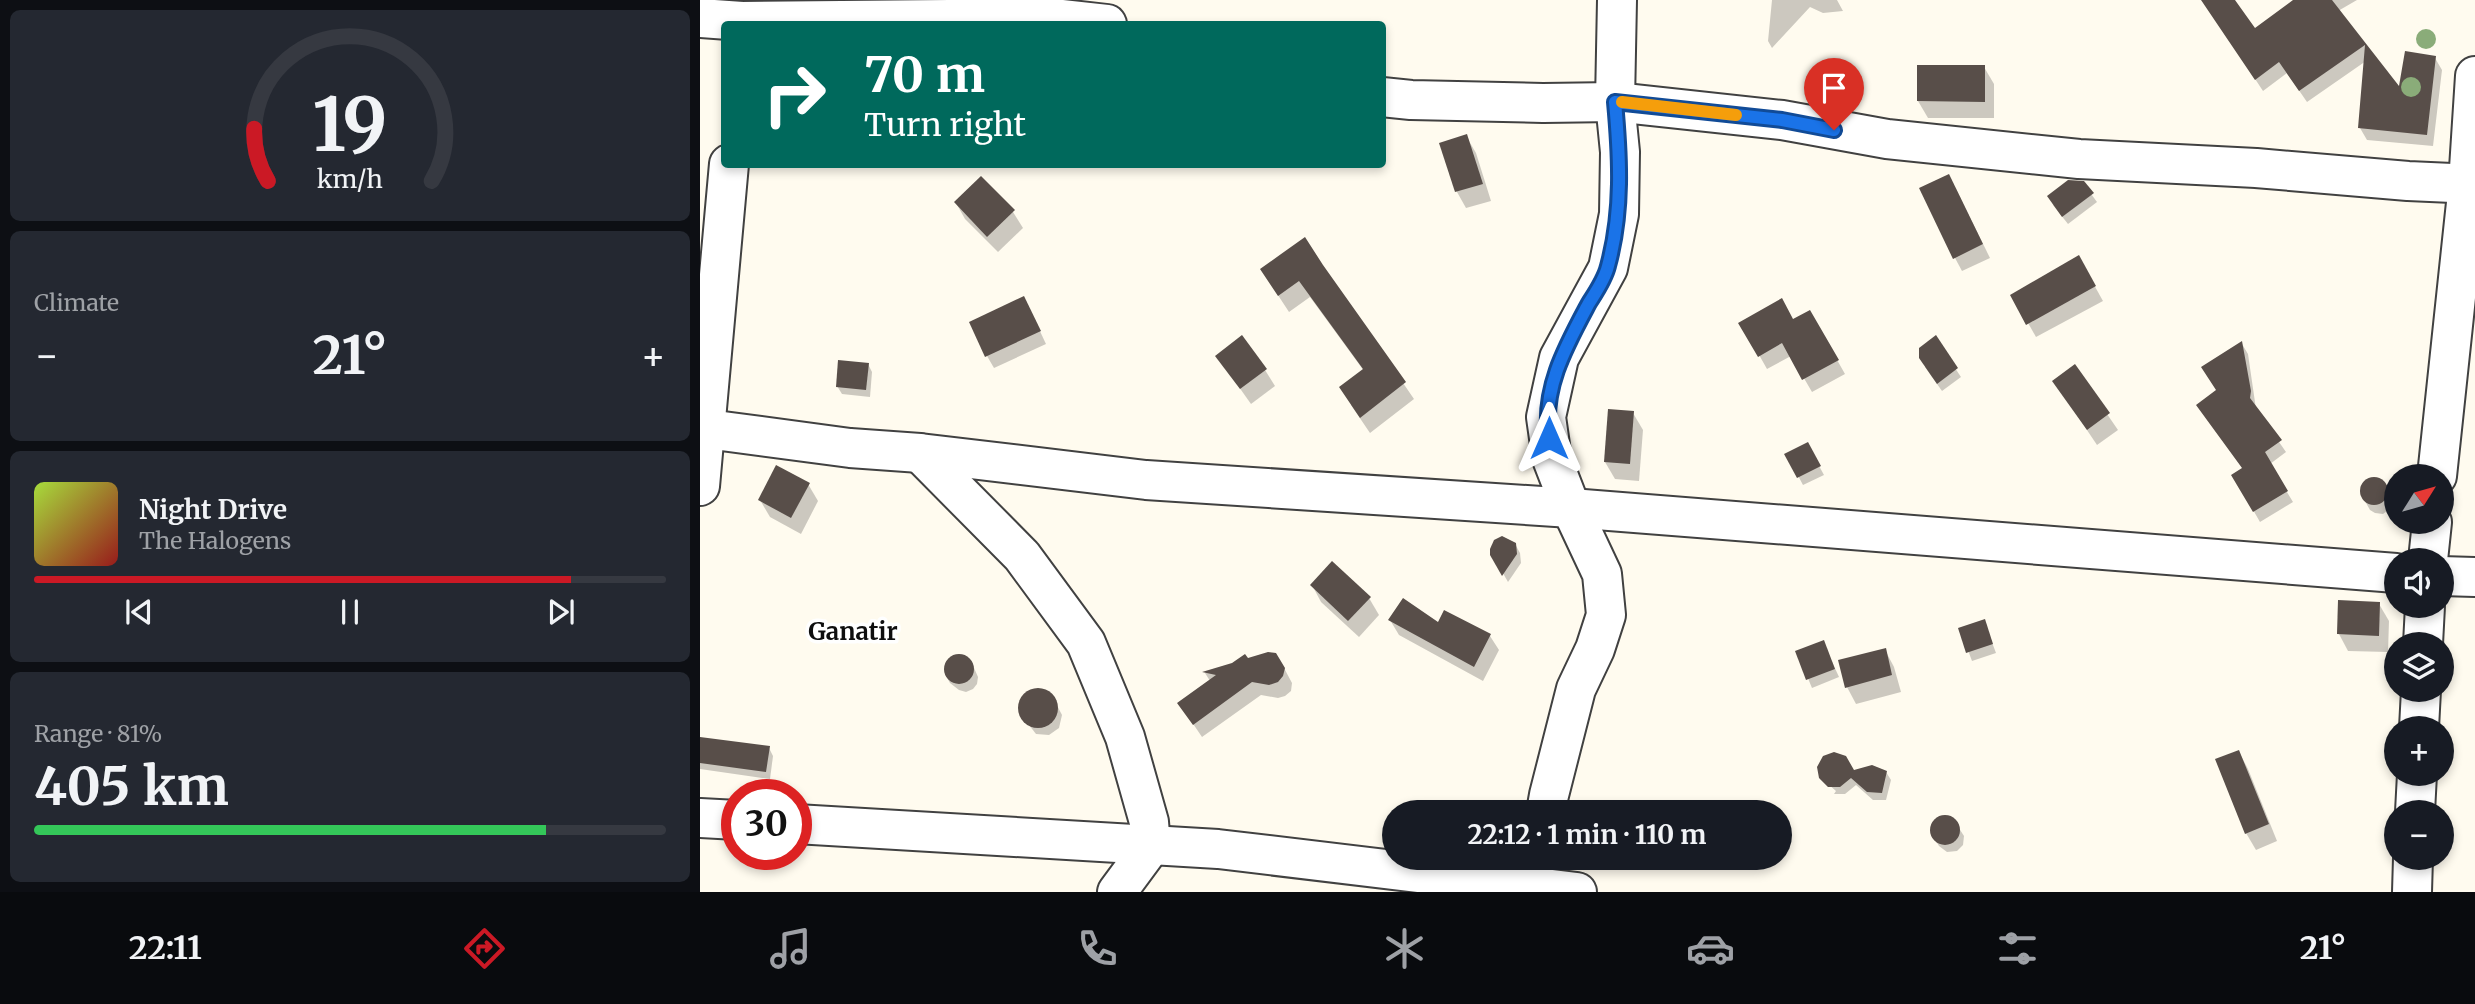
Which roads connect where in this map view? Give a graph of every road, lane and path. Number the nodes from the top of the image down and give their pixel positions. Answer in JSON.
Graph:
{"nodes":[{"id":1,"x":1617,"y":0,"type":"edge"},
{"id":2,"x":742,"y":15,"type":"edge"},
{"id":3,"x":700,"y":18,"type":"edge"},
{"id":4,"x":1080,"y":21,"type":"edge"},
{"id":5,"x":2475,"y":76,"type":"edge"},
{"id":6,"x":1386,"y":97,"type":"edge"},
{"id":7,"x":1615,"y":102,"type":"junction"},
{"id":8,"x":729,"y":168,"type":"edge"},
{"id":9,"x":2471,"y":184,"type":"edge"},
{"id":10,"x":703,"y":429,"type":"edge"},
{"id":11,"x":920,"y":453,"type":"junction"},
{"id":12,"x":2438,"y":464,"type":"edge"},
{"id":13,"x":700,"y":486,"type":"edge"},
{"id":14,"x":1571,"y":508,"type":"junction"},
{"id":15,"x":2384,"y":572,"type":"edge"},
{"id":16,"x":2454,"y":576,"type":"edge"},
{"id":17,"x":2475,"y":577,"type":"edge"},
{"id":18,"x":1548,"y":800,"type":"edge"},
{"id":19,"x":700,"y":818,"type":"edge"},
{"id":20,"x":721,"y":819,"type":"edge"},
{"id":21,"x":812,"y":825,"type":"edge"},
{"id":22,"x":1151,"y":846,"type":"junction"},
{"id":23,"x":2413,"y":870,"type":"edge"},
{"id":24,"x":1538,"y":879,"type":"edge"},
{"id":25,"x":1117,"y":892,"type":"edge"},
{"id":26,"x":1577,"y":892,"type":"edge"},
{"id":27,"x":2412,"y":892,"type":"edge"}],
"edges":[{"from":1,"to":7,"type":"street"},
{"from":2,"to":3,"type":"street"},
{"from":2,"to":4,"type":"street"},
{"from":5,"to":9,"type":"street"},
{"from":6,"to":7,"type":"street"},
{"from":7,"to":9,"type":"street"},
{"from":7,"to":14,"type":"street"},
{"from":8,"to":10,"type":"street"},
{"from":9,"to":12,"type":"street"},
{"from":10,"to":11,"type":"street"},
{"from":10,"to":13,"type":"street"},
{"from":11,"to":14,"type":"street"},
{"from":11,"to":22,"type":"street"},
{"from":14,"to":15,"type":"street"},
{"from":14,"to":18,"type":"street"},
{"from":16,"to":17,"type":"street"},
{"from":19,"to":20,"type":"street"},
{"from":21,"to":22,"type":"street"},
{"from":22,"to":24,"type":"street"},
{"from":22,"to":25,"type":"street"},
{"from":23,"to":27,"type":"street"},
{"from":24,"to":26,"type":"street"}]}
